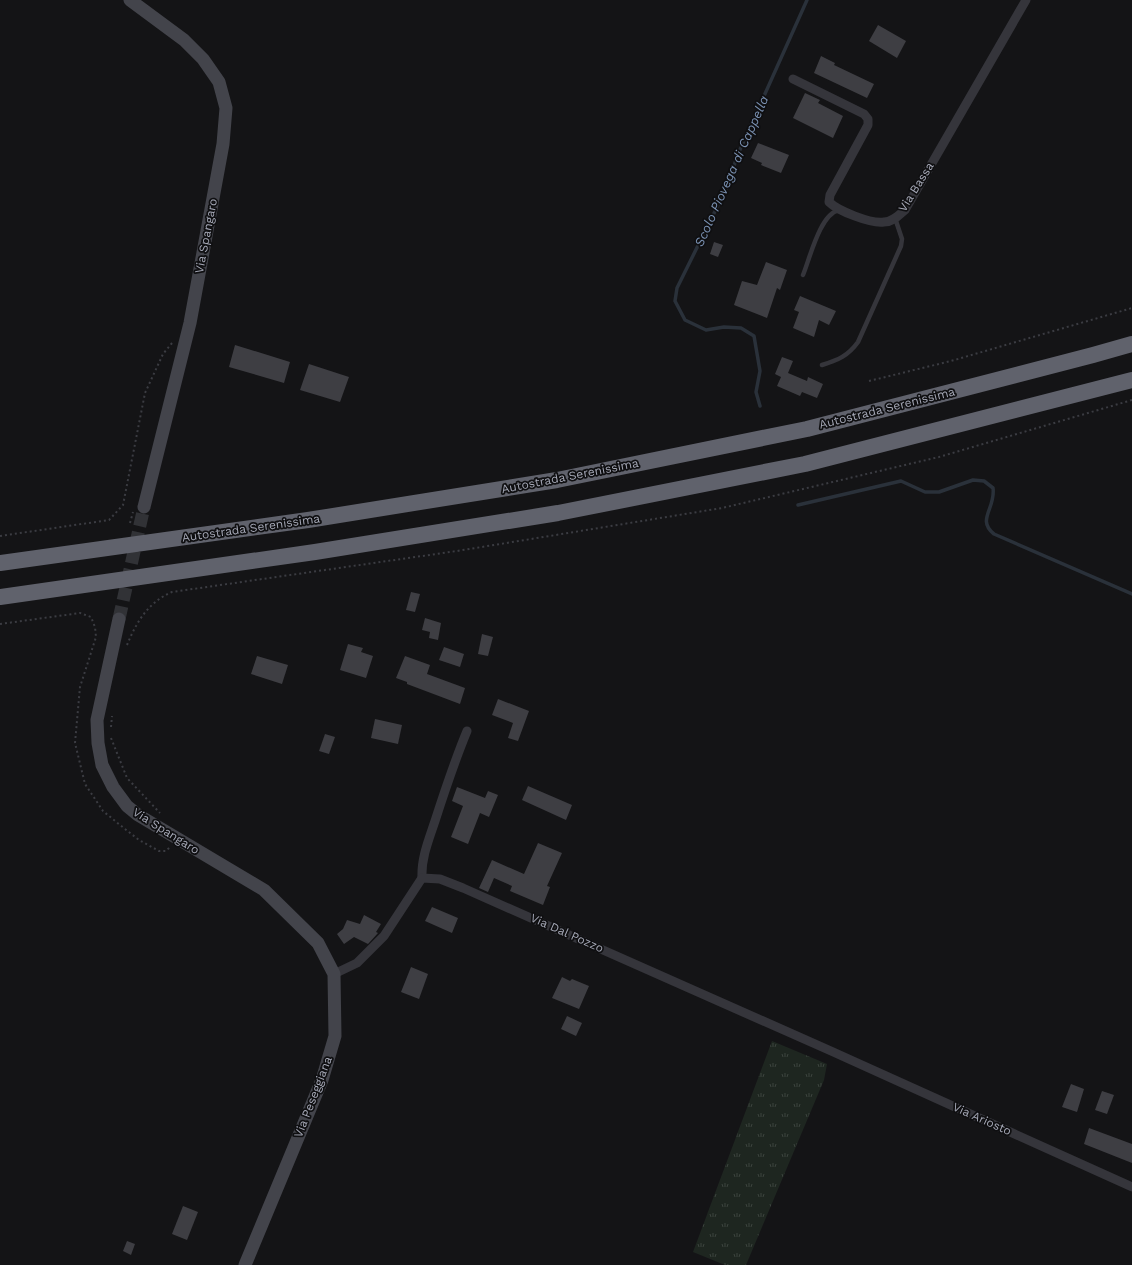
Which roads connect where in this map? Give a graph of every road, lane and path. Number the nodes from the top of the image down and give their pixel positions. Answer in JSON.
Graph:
{"nodes":[{"id":1,"x":130,"y":0,"type":"edge"},
{"id":2,"x":1026,"y":0,"type":"edge"},
{"id":3,"x":793,"y":79,"type":"dead end"},
{"id":4,"x":840,"y":210,"type":"junction"},
{"id":5,"x":895,"y":218,"type":"junction"},
{"id":6,"x":803,"y":275,"type":"dead end"},
{"id":7,"x":1132,"y":308,"type":"edge"},
{"id":8,"x":176,"y":339,"type":"dead end"},
{"id":9,"x":1132,"y":344,"type":"edge"},
{"id":10,"x":822,"y":365,"type":"dead end"},
{"id":11,"x":1132,"y":380,"type":"edge"},
{"id":12,"x":869,"y":381,"type":"dead end"},
{"id":13,"x":1132,"y":400,"type":"edge"},
{"id":14,"x":144,"y":507,"type":"tunnel mouth"},
{"id":15,"x":0,"y":536,"type":"edge"},
{"id":16,"x":0,"y":563,"type":"edge"},
{"id":17,"x":0,"y":597,"type":"edge"},
{"id":18,"x":119,"y":619,"type":"tunnel mouth"},
{"id":19,"x":124,"y":650,"type":"dead end"},
{"id":20,"x":112,"y":712,"type":"dead end"},
{"id":21,"x":111,"y":728,"type":"dead end"},
{"id":22,"x":467,"y":731,"type":"dead end"},
{"id":23,"x":110,"y":735,"type":"dead end"},
{"id":24,"x":163,"y":816,"type":"dead end"},
{"id":25,"x":422,"y":878,"type":"junction"},
{"id":26,"x":305,"y":929,"type":"joint"},
{"id":27,"x":334,"y":974,"type":"junction"},
{"id":28,"x":831,"y":1051,"type":"joint"},
{"id":29,"x":1132,"y":1187,"type":"edge"},
{"id":30,"x":244,"y":1265,"type":"edge"}],
"edges":[{"from":1,"to":14,"type":"street","name":"Via Spangaro"},
{"from":2,"to":5,"type":"street","name":"Via Bassa"},
{"from":3,"to":4,"type":"street"},
{"from":4,"to":5,"type":"street","name":"Via Bassa"},
{"from":4,"to":6,"type":"lane"},
{"from":5,"to":10,"type":"lane"},
{"from":7,"to":12,"type":"path"},
{"from":8,"to":15,"type":"path"},
{"from":9,"to":16,"type":"highway","name":"Autostrada Serenissima"},
{"from":11,"to":17,"type":"highway"},
{"from":13,"to":19,"type":"path"},
{"from":18,"to":26,"type":"street","name":"Via Spangaro"},
{"from":20,"to":21,"type":"path"},
{"from":22,"to":25,"type":"street"},
{"from":23,"to":24,"type":"path"},
{"from":25,"to":27,"type":"street"},
{"from":25,"to":28,"type":"street","name":"Via Dal Pozzo"},
{"from":26,"to":27,"type":"street","name":"Via Peseggiana"},
{"from":27,"to":30,"type":"street","name":"Via Peseggiana"},
{"from":28,"to":29,"type":"street","name":"Via Ariosto"}]}
